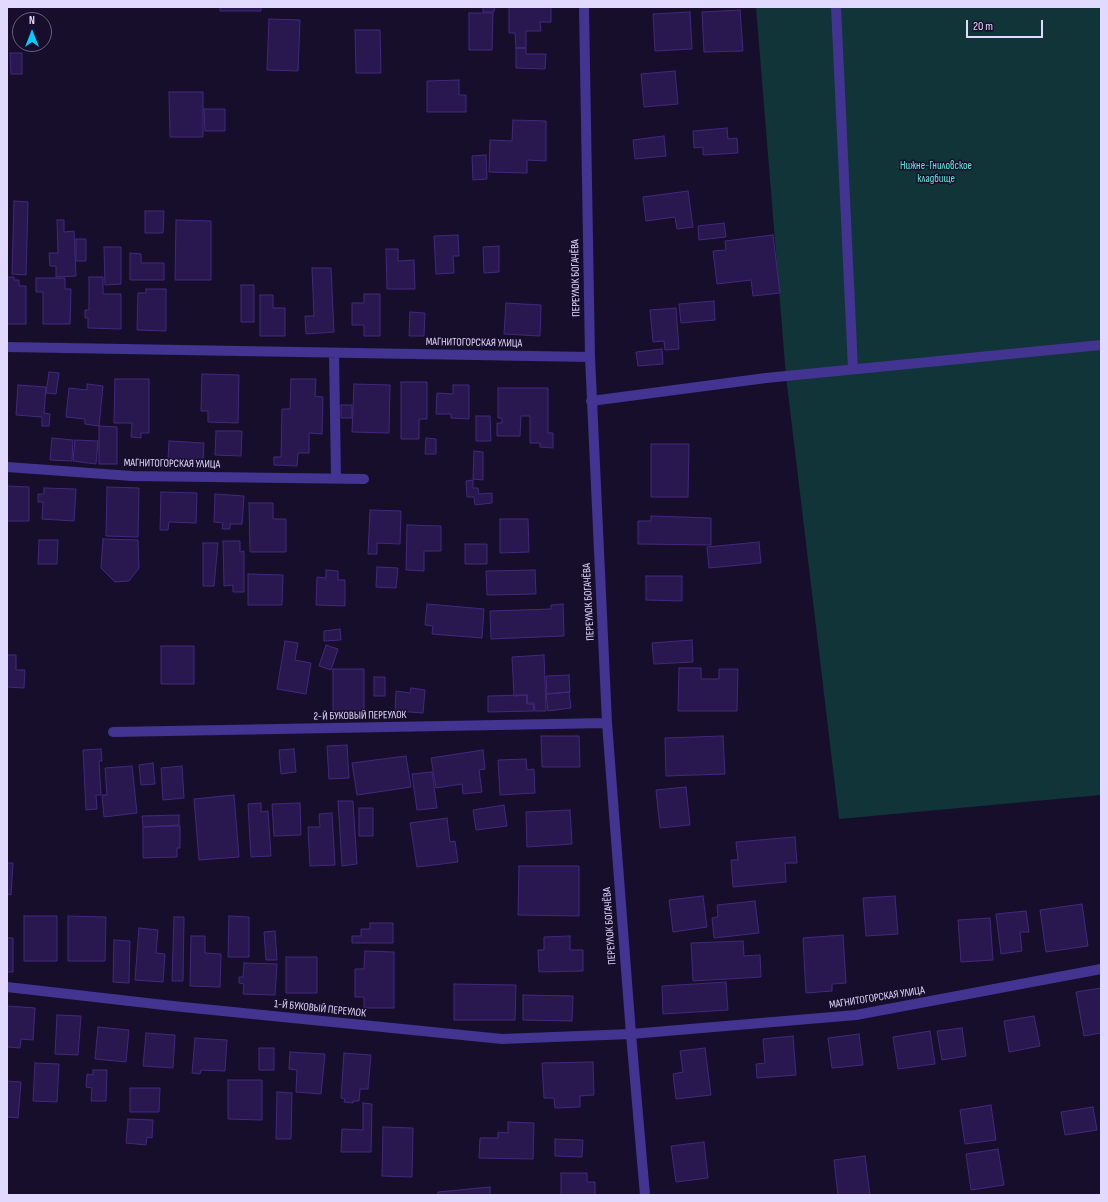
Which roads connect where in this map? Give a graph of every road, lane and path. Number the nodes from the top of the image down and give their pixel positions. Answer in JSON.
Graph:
{"nodes":[{"id":1,"x":584,"y":7,"type":"edge"},
{"id":2,"x":836,"y":7,"type":"edge"},
{"id":3,"x":1101,"y":345,"type":"edge"},
{"id":4,"x":7,"y":347,"type":"edge"},
{"id":5,"x":334,"y":353,"type":"junction"},
{"id":6,"x":590,"y":358,"type":"junction"},
{"id":7,"x":853,"y":369,"type":"junction"},
{"id":8,"x":591,"y":401,"type":"junction"},
{"id":9,"x":7,"y":467,"type":"edge"},
{"id":10,"x":336,"y":478,"type":"junction"},
{"id":11,"x":364,"y":479,"type":"dead end"},
{"id":12,"x":606,"y":724,"type":"junction"},
{"id":13,"x":113,"y":732,"type":"dead end"},
{"id":14,"x":1101,"y":969,"type":"edge"},
{"id":15,"x":7,"y":987,"type":"edge"},
{"id":16,"x":631,"y":1034,"type":"junction"},
{"id":17,"x":645,"y":1195,"type":"edge"}],
"edges":[{"from":1,"to":6,"type":"street","name":"ПЕРЕУЛОК БОГАЧЁВА"},
{"from":2,"to":7,"type":"street"},
{"from":3,"to":7,"type":"street"},
{"from":4,"to":5,"type":"street","name":"МАГНИТОГОРСКАЯ УЛИЦА"},
{"from":5,"to":6,"type":"street","name":"МАГНИТОГОРСКАЯ УЛИЦА"},
{"from":5,"to":10,"type":"street"},
{"from":6,"to":8,"type":"street","name":"ПЕРЕУЛОК БОГАЧЁВА"},
{"from":7,"to":8,"type":"street"},
{"from":8,"to":12,"type":"street","name":"ПЕРЕУЛОК БОГАЧЁВА"},
{"from":9,"to":10,"type":"street","name":"МАГНИТОГОРСКАЯ УЛИЦА"},
{"from":10,"to":11,"type":"street","name":"МАГНИТОГОРСКАЯ УЛИЦА"},
{"from":12,"to":13,"type":"street","name":"2-Й БУКОВЫЙ ПЕРЕУЛОК"},
{"from":12,"to":16,"type":"street","name":"ПЕРЕУЛОК БОГАЧЁВА"},
{"from":14,"to":16,"type":"street","name":"МАГНИТОГОРСКАЯ УЛИЦА"},
{"from":15,"to":16,"type":"street","name":"1-Й БУКОВЫЙ ПЕРЕУЛОК"},
{"from":16,"to":17,"type":"street","name":"ПЕРЕУЛОК БОГАЧЁВА"}]}
